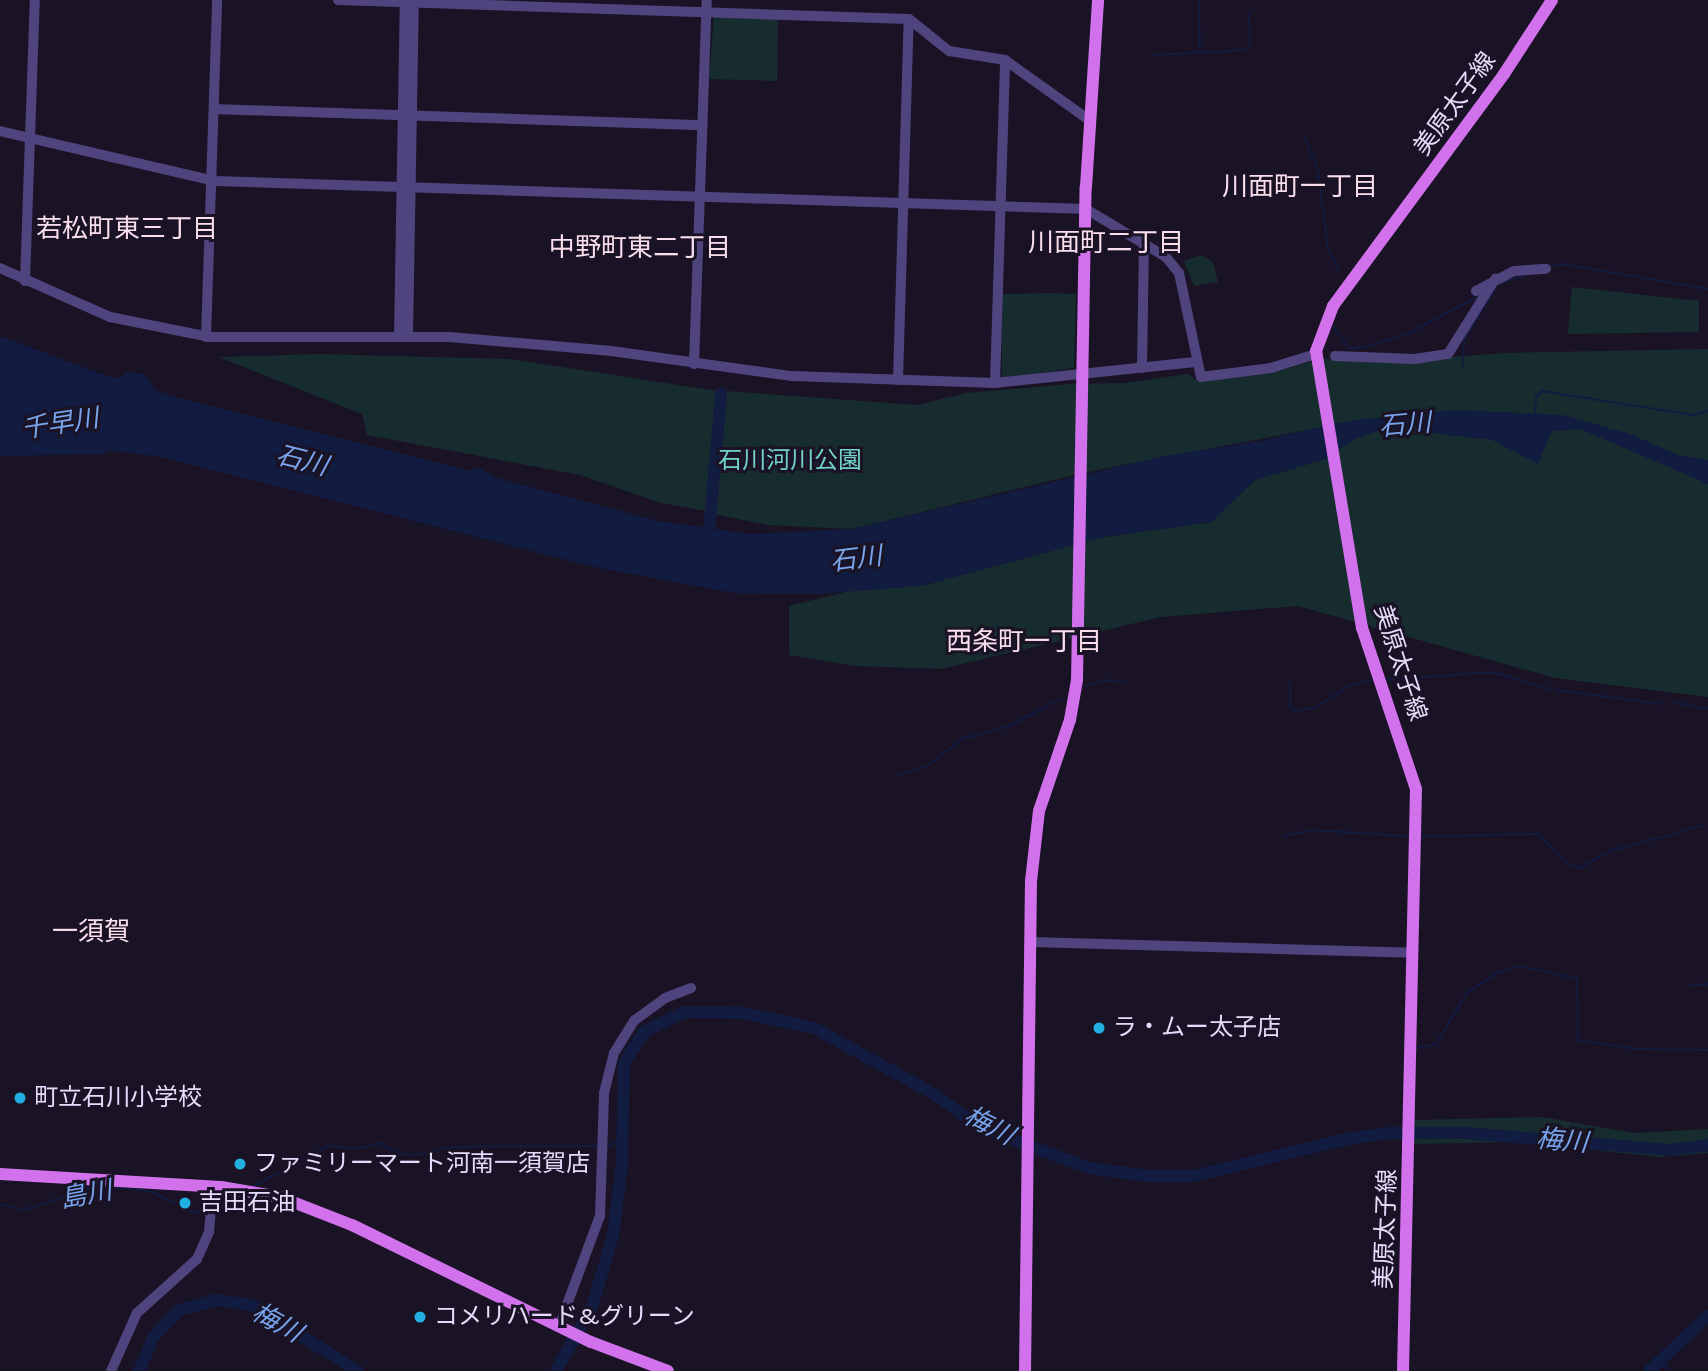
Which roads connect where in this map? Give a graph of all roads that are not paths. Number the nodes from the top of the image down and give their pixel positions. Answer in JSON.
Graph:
{"nodes":[{"id":1,"x":35,"y":0,"type":"edge"},
{"id":2,"x":218,"y":0,"type":"edge"},
{"id":3,"x":338,"y":0,"type":"edge"},
{"id":4,"x":707,"y":0,"type":"edge"},
{"id":5,"x":1098,"y":0,"type":"edge"},
{"id":6,"x":1552,"y":0,"type":"edge"},
{"id":7,"x":410,"y":1,"type":"edge"},
{"id":8,"x":557,"y":4,"type":"edge"},
{"id":9,"x":706,"y":12,"type":"junction"},
{"id":10,"x":909,"y":19,"type":"junction"},
{"id":11,"x":1005,"y":60,"type":"junction"},
{"id":12,"x":214,"y":109,"type":"junction"},
{"id":13,"x":408,"y":116,"type":"junction"},
{"id":14,"x":1089,"y":120,"type":"junction"},
{"id":15,"x":703,"y":125,"type":"junction"},
{"id":16,"x":0,"y":131,"type":"edge"},
{"id":17,"x":30,"y":138,"type":"junction"},
{"id":18,"x":211,"y":180,"type":"junction"},
{"id":19,"x":406,"y":187,"type":"junction"},
{"id":20,"x":700,"y":197,"type":"junction"},
{"id":21,"x":903,"y":204,"type":"junction"},
{"id":22,"x":1000,"y":206,"type":"junction"},
{"id":23,"x":1086,"y":209,"type":"junction"},
{"id":24,"x":1144,"y":246,"type":"junction"},
{"id":25,"x":0,"y":268,"type":"edge"},
{"id":26,"x":1546,"y":269,"type":"dead end"},
{"id":27,"x":1495,"y":279,"type":"junction"},
{"id":28,"x":25,"y":281,"type":"junction"},
{"id":29,"x":1476,"y":291,"type":"dead end"},
{"id":30,"x":403,"y":336,"type":"junction"},
{"id":31,"x":206,"y":337,"type":"junction"},
{"id":32,"x":1316,"y":356,"type":"junction"},
{"id":33,"x":1335,"y":356,"type":"dead end"},
{"id":34,"x":1195,"y":362,"type":"junction"},
{"id":35,"x":694,"y":364,"type":"junction"},
{"id":36,"x":1142,"y":368,"type":"junction"},
{"id":37,"x":1083,"y":375,"type":"junction"},
{"id":38,"x":898,"y":380,"type":"junction"},
{"id":39,"x":995,"y":383,"type":"junction"},
{"id":40,"x":1031,"y":942,"type":"junction"},
{"id":41,"x":1413,"y":953,"type":"junction"},
{"id":42,"x":691,"y":988,"type":"dead end"},
{"id":43,"x":0,"y":1174,"type":"edge"},
{"id":44,"x":213,"y":1186,"type":"junction"},
{"id":45,"x":561,"y":1327,"type":"junction"},
{"id":46,"x":111,"y":1371,"type":"edge"},
{"id":47,"x":668,"y":1371,"type":"edge"},
{"id":48,"x":1024,"y":1371,"type":"edge"},
{"id":49,"x":1403,"y":1371,"type":"edge"}],
"edges":[{"from":1,"to":17,"type":"street"},
{"from":2,"to":12,"type":"street"},
{"from":3,"to":7,"type":"street"},
{"from":4,"to":9,"type":"street"},
{"from":5,"to":14,"type":"main road"},
{"from":6,"to":32,"type":"main road","name":"美原太子線"},
{"from":7,"to":8,"type":"street"},
{"from":7,"to":13,"type":"street"},
{"from":8,"to":9,"type":"street"},
{"from":9,"to":10,"type":"street"},
{"from":9,"to":15,"type":"street"},
{"from":10,"to":11,"type":"street"},
{"from":10,"to":21,"type":"street"},
{"from":11,"to":14,"type":"street"},
{"from":11,"to":22,"type":"street"},
{"from":12,"to":13,"type":"street"},
{"from":12,"to":18,"type":"street"},
{"from":13,"to":15,"type":"street"},
{"from":13,"to":19,"type":"street"},
{"from":14,"to":23,"type":"main road"},
{"from":15,"to":20,"type":"street"},
{"from":16,"to":17,"type":"street"},
{"from":17,"to":18,"type":"street"},
{"from":17,"to":28,"type":"street"},
{"from":18,"to":19,"type":"street"},
{"from":18,"to":31,"type":"street"},
{"from":19,"to":20,"type":"street"},
{"from":19,"to":30,"type":"street"},
{"from":20,"to":21,"type":"street"},
{"from":20,"to":35,"type":"street"},
{"from":21,"to":22,"type":"street"},
{"from":21,"to":38,"type":"street"},
{"from":22,"to":23,"type":"street"},
{"from":22,"to":39,"type":"street"},
{"from":23,"to":24,"type":"street"},
{"from":23,"to":37,"type":"main road"},
{"from":24,"to":34,"type":"street"},
{"from":24,"to":36,"type":"street"},
{"from":25,"to":28,"type":"street"},
{"from":26,"to":27,"type":"street"},
{"from":27,"to":29,"type":"street"},
{"from":27,"to":33,"type":"street"},
{"from":28,"to":31,"type":"street"},
{"from":30,"to":31,"type":"street"},
{"from":30,"to":35,"type":"street"},
{"from":32,"to":34,"type":"street"},
{"from":32,"to":41,"type":"main road","name":"美原太子線"},
{"from":34,"to":36,"type":"street"},
{"from":35,"to":38,"type":"street"},
{"from":36,"to":37,"type":"street"},
{"from":37,"to":39,"type":"street"},
{"from":37,"to":40,"type":"main road"},
{"from":38,"to":39,"type":"street"},
{"from":40,"to":41,"type":"street"},
{"from":40,"to":48,"type":"main road"},
{"from":41,"to":49,"type":"main road","name":"美原太子線"},
{"from":42,"to":45,"type":"street"},
{"from":43,"to":44,"type":"main road"},
{"from":44,"to":45,"type":"main road"},
{"from":44,"to":46,"type":"street"},
{"from":45,"to":47,"type":"main road"}]}
